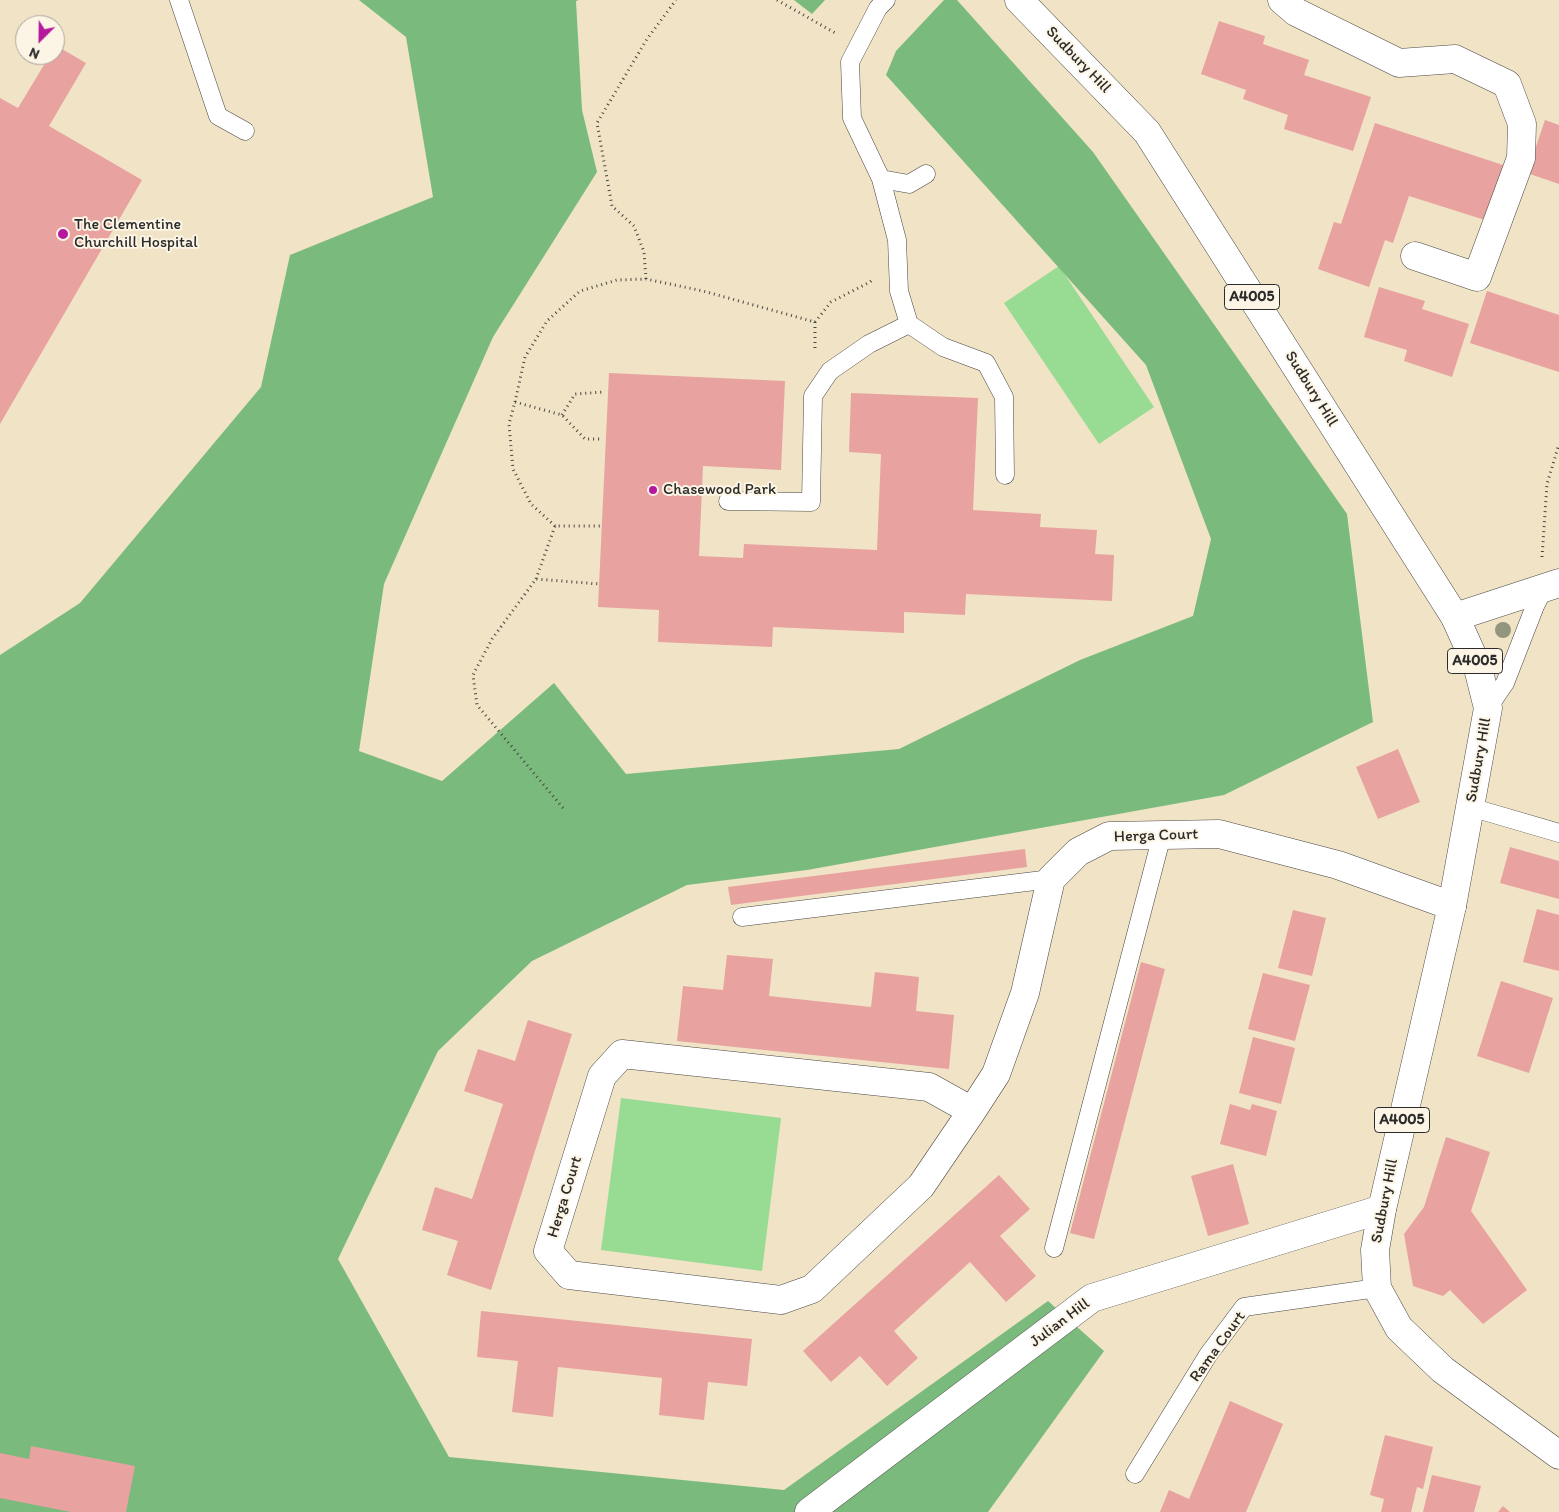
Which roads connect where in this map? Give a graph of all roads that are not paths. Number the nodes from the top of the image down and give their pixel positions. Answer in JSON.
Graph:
{"nodes":[{"id":1,"x":178,"y":0,"type":"edge"},
{"id":2,"x":886,"y":0,"type":"edge"},
{"id":3,"x":1019,"y":0,"type":"edge"},
{"id":4,"x":1282,"y":0,"type":"edge"},
{"id":5,"x":245,"y":131,"type":"dead end"},
{"id":6,"x":926,"y":174,"type":"dead end"},
{"id":7,"x":881,"y":179,"type":"junction"},
{"id":8,"x":1415,"y":256,"type":"dead end"},
{"id":9,"x":909,"y":324,"type":"junction"},
{"id":10,"x":1004,"y":475,"type":"dead end"},
{"id":11,"x":728,"y":501,"type":"dead end"},
{"id":12,"x":1548,"y":578,"type":"edge"},
{"id":13,"x":1454,"y":617,"type":"junction"},
{"id":14,"x":1488,"y":708,"type":"junction"},
{"id":15,"x":1470,"y":807,"type":"junction"},
{"id":16,"x":1559,"y":833,"type":"edge"},
{"id":17,"x":1162,"y":835,"type":"junction"},
{"id":18,"x":1051,"y":879,"type":"junction"},
{"id":19,"x":1452,"y":906,"type":"junction"},
{"id":20,"x":742,"y":917,"type":"dead end"},
{"id":21,"x":972,"y":1111,"type":"junction"},
{"id":22,"x":1382,"y":1209,"type":"junction"},
{"id":23,"x":1054,"y":1248,"type":"dead end"},
{"id":24,"x":1377,"y":1288,"type":"junction"},
{"id":25,"x":1559,"y":1455,"type":"edge"},
{"id":26,"x":1136,"y":1474,"type":"dead end"},
{"id":27,"x":809,"y":1512,"type":"edge"}],
"edges":[{"from":1,"to":5,"type":"lane"},
{"from":2,"to":7,"type":"lane"},
{"from":3,"to":13,"type":"street","name":"Sudbury Hill","number":"A4005"},
{"from":4,"to":8,"type":"street"},
{"from":6,"to":7,"type":"lane"},
{"from":7,"to":9,"type":"lane"},
{"from":9,"to":10,"type":"lane"},
{"from":9,"to":11,"type":"lane"},
{"from":12,"to":13,"type":"street"},
{"from":12,"to":14,"type":"lane"},
{"from":13,"to":14,"type":"street","name":"Sudbury Hill","number":"A4005"},
{"from":14,"to":15,"type":"street","name":"Sudbury Hill","number":"A4005"},
{"from":15,"to":16,"type":"lane"},
{"from":15,"to":19,"type":"street","name":"Sudbury Hill","number":"A4005"},
{"from":17,"to":18,"type":"street","name":"Herga Court"},
{"from":17,"to":19,"type":"street","name":"Herga Court"},
{"from":17,"to":23,"type":"lane"},
{"from":18,"to":20,"type":"lane"},
{"from":18,"to":21,"type":"street","name":"Herga Court"},
{"from":19,"to":22,"type":"street","name":"Sudbury Hill","number":"A4005"},
{"from":21,"to":21,"type":"street","name":"Herga Court"},
{"from":22,"to":24,"type":"street","name":"Sudbury Hill","number":"A4005"},
{"from":22,"to":27,"type":"street","name":"Julian Hill"},
{"from":24,"to":25,"type":"street","name":"Sudbury Hill","number":"A4005"},
{"from":24,"to":26,"type":"lane","name":"Rama Court"}]}
